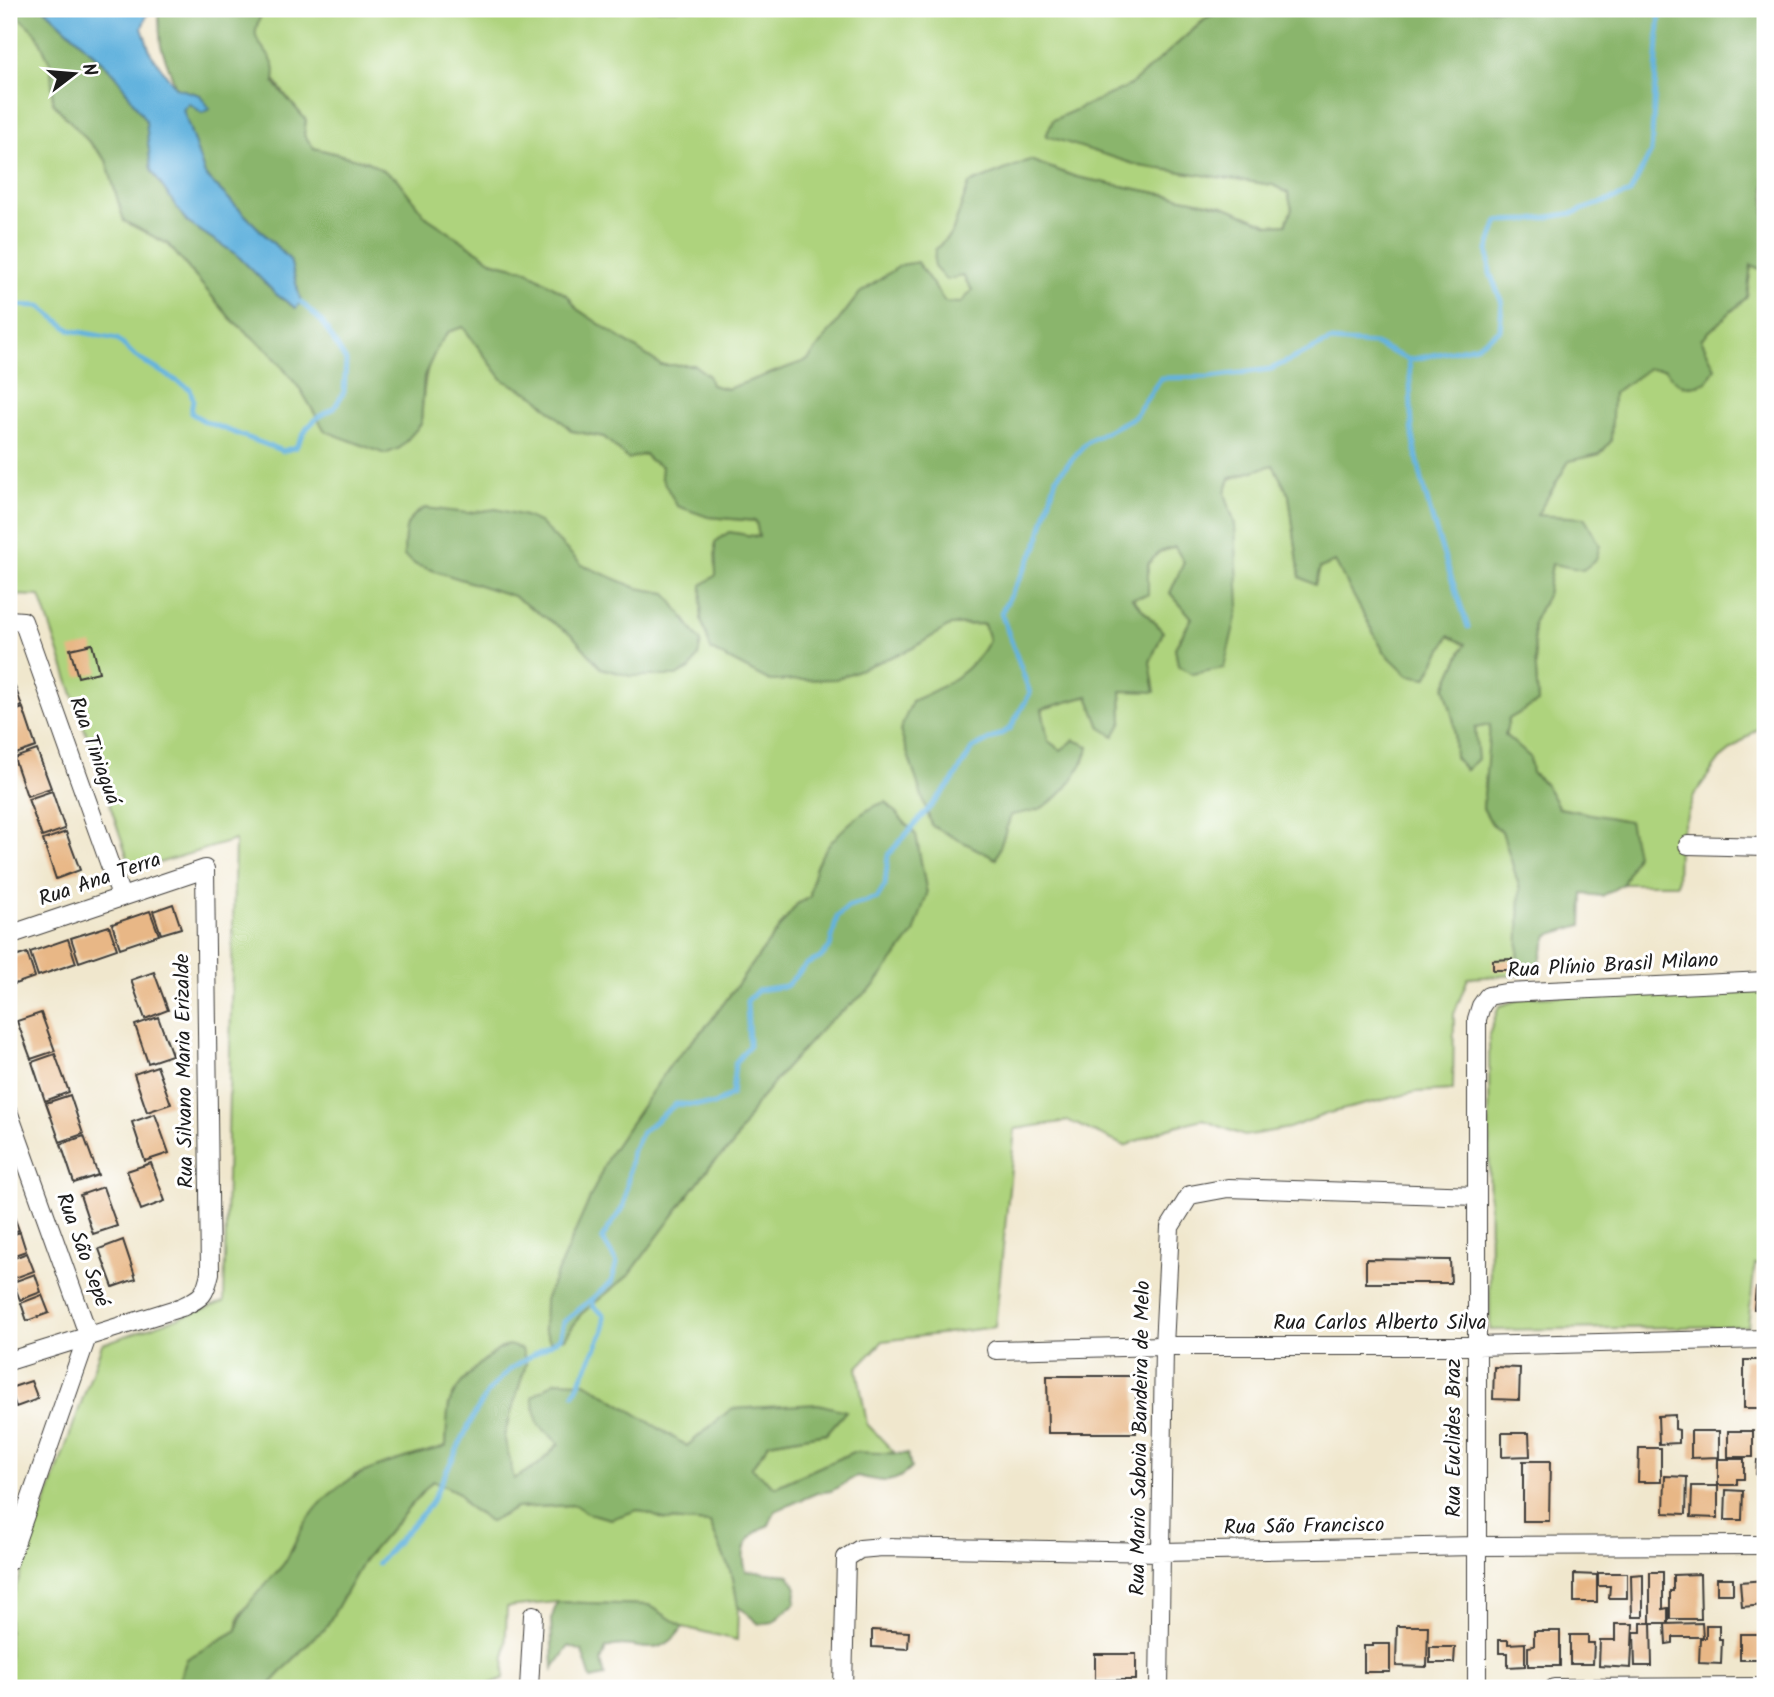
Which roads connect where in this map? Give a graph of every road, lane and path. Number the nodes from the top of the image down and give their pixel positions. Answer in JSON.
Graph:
{"nodes":[{"id":1,"x":16,"y":620,"type":"edge"},
{"id":2,"x":1688,"y":845,"type":"dead end"},
{"id":3,"x":1765,"y":847,"type":"edge"},
{"id":4,"x":205,"y":869,"type":"joint"},
{"id":5,"x":121,"y":897,"type":"junction"},
{"id":6,"x":9,"y":935,"type":"edge"},
{"id":7,"x":1765,"y":981,"type":"edge"},
{"id":8,"x":1477,"y":1019,"type":"joint"},
{"id":9,"x":9,"y":1114,"type":"edge"},
{"id":10,"x":1477,"y":1196,"type":"junction"},
{"id":11,"x":88,"y":1334,"type":"junction"},
{"id":12,"x":1765,"y":1339,"type":"edge"},
{"id":13,"x":1164,"y":1346,"type":"junction"},
{"id":14,"x":1477,"y":1346,"type":"junction"},
{"id":15,"x":996,"y":1350,"type":"dead end"},
{"id":16,"x":9,"y":1361,"type":"edge"},
{"id":17,"x":1765,"y":1545,"type":"edge"},
{"id":18,"x":1477,"y":1546,"type":"junction"},
{"id":19,"x":1161,"y":1552,"type":"junction"},
{"id":20,"x":9,"y":1562,"type":"edge"},
{"id":21,"x":533,"y":1615,"type":"dead end"},
{"id":22,"x":1765,"y":1687,"type":"edge"},
{"id":23,"x":529,"y":1688,"type":"edge"},
{"id":24,"x":843,"y":1688,"type":"edge"},
{"id":25,"x":1159,"y":1688,"type":"edge"},
{"id":26,"x":1477,"y":1688,"type":"edge"},
{"id":27,"x":1555,"y":1688,"type":"edge"}],
"edges":[{"from":1,"to":5,"type":"street","name":"Rua Tiniaguá"},
{"from":2,"to":3,"type":"street"},
{"from":4,"to":5,"type":"street","name":"Rua Ana Terra"},
{"from":4,"to":11,"type":"street","name":"Rua Silvano Maria Erizalde"},
{"from":5,"to":6,"type":"street","name":"Rua Ana Terra"},
{"from":7,"to":8,"type":"street","name":"Rua Plínio Brasil Milano"},
{"from":8,"to":10,"type":"street","name":"Rua Euclides Braz"},
{"from":9,"to":11,"type":"street","name":"Rua São Sepé"},
{"from":10,"to":13,"type":"street","name":"Rua Mario Saboia Bandeira de Melo"},
{"from":10,"to":14,"type":"street","name":"Rua Euclides Braz"},
{"from":11,"to":16,"type":"street"},
{"from":11,"to":20,"type":"street","name":"Rua São Sepé"},
{"from":12,"to":14,"type":"street","name":"Rua Carlos Alberto Silva"},
{"from":13,"to":14,"type":"street","name":"Rua Carlos Alberto Silva"},
{"from":13,"to":15,"type":"street","name":"Rua Carlos Alberto Silva"},
{"from":13,"to":19,"type":"street","name":"Rua Mario Saboia Bandeira de Melo"},
{"from":14,"to":18,"type":"street","name":"Rua Euclides Braz"},
{"from":17,"to":18,"type":"street","name":"Rua São Francisco"},
{"from":18,"to":19,"type":"street","name":"Rua São Francisco"},
{"from":18,"to":26,"type":"street","name":"Rua Euclides Braz"},
{"from":19,"to":24,"type":"street","name":"Rua São Francisco"},
{"from":19,"to":25,"type":"street","name":"Rua Mario Saboia Bandeira de Melo"},
{"from":21,"to":23,"type":"street"},
{"from":22,"to":27,"type":"street"}]}
